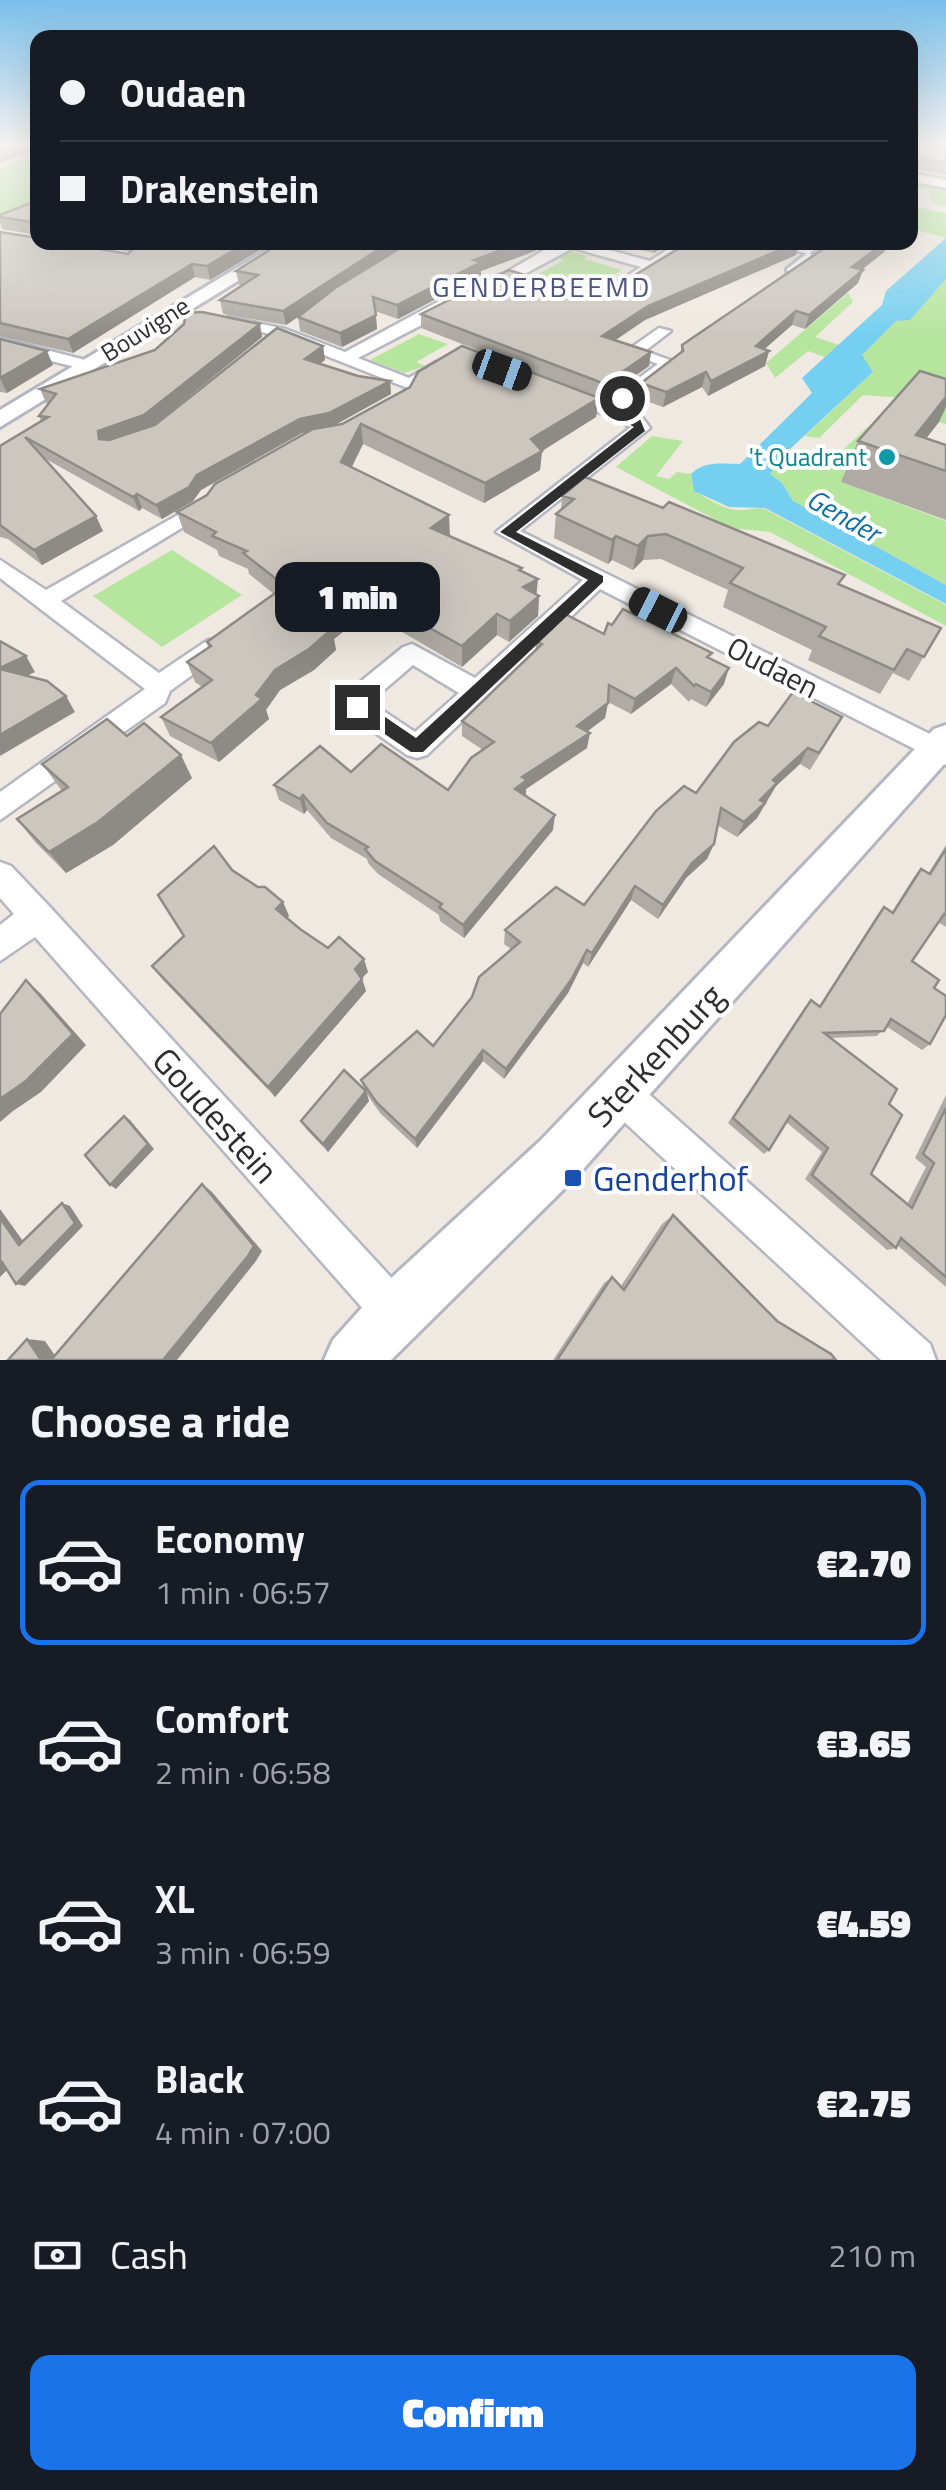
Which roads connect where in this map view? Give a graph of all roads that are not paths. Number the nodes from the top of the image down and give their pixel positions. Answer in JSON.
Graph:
{"nodes":[{"id":1,"x":278,"y":250,"type":"edge"},
{"id":2,"x":556,"y":250,"type":"edge"},
{"id":3,"x":590,"y":250,"type":"edge"},
{"id":4,"x":674,"y":250,"type":"edge"},
{"id":5,"x":808,"y":250,"type":"edge"},
{"id":6,"x":648,"y":265,"type":"junction"},
{"id":7,"x":789,"y":270,"type":"edge"},
{"id":8,"x":608,"y":294,"type":"edge"},
{"id":9,"x":174,"y":311,"type":"junction"},
{"id":10,"x":301,"y":322,"type":"edge"},
{"id":11,"x":664,"y":331,"type":"dead end"},
{"id":12,"x":283,"y":333,"type":"junction"},
{"id":13,"x":0,"y":343,"type":"edge"},
{"id":14,"x":266,"y":343,"type":"edge"},
{"id":15,"x":461,"y":354,"type":"edge"},
{"id":16,"x":346,"y":358,"type":"junction"},
{"id":17,"x":87,"y":365,"type":"junction"},
{"id":18,"x":540,"y":384,"type":"edge"},
{"id":19,"x":607,"y":409,"type":"junction"},
{"id":20,"x":0,"y":420,"type":"edge"},
{"id":21,"x":218,"y":493,"type":"edge"},
{"id":22,"x":0,"y":567,"type":"edge"},
{"id":23,"x":598,"y":579,"type":"junction"},
{"id":24,"x":47,"y":599,"type":"junction"},
{"id":25,"x":236,"y":632,"type":"edge"},
{"id":26,"x":159,"y":686,"type":"junction"},
{"id":27,"x":476,"y":691,"type":"dead end"},
{"id":28,"x":943,"y":747,"type":"edge"},
{"id":29,"x":0,"y":808,"type":"edge"},
{"id":30,"x":0,"y":876,"type":"edge"},
{"id":31,"x":36,"y":916,"type":"junction"},
{"id":32,"x":0,"y":946,"type":"edge"},
{"id":33,"x":619,"y":1092,"type":"junction"},
{"id":34,"x":395,"y":1313,"type":"junction"},
{"id":35,"x":353,"y":1360,"type":"edge"},
{"id":36,"x":914,"y":1360,"type":"edge"}],
"edges":[{"from":1,"to":9,"type":"street","name":"Bouvigne"},
{"from":2,"to":16,"type":"street"},
{"from":3,"to":6,"type":"street"},
{"from":4,"to":6,"type":"street"},
{"from":5,"to":7,"type":"lane"},
{"from":6,"to":8,"type":"street"},
{"from":9,"to":12,"type":"street"},
{"from":9,"to":17,"type":"street","name":"Bouvigne"},
{"from":10,"to":12,"type":"lane"},
{"from":11,"to":19,"type":"street"},
{"from":12,"to":14,"type":"lane"},
{"from":12,"to":16,"type":"street"},
{"from":13,"to":17,"type":"street"},
{"from":15,"to":16,"type":"street"},
{"from":17,"to":20,"type":"street","name":"Bouvigne"},
{"from":18,"to":19,"type":"street","name":"Oudaen"},
{"from":19,"to":23,"type":"street","name":"Oudaen"},
{"from":21,"to":24,"type":"street"},
{"from":22,"to":24,"type":"street"},
{"from":23,"to":27,"type":"street"},
{"from":23,"to":28,"type":"street","name":"Oudaen"},
{"from":24,"to":26,"type":"street"},
{"from":25,"to":26,"type":"street"},
{"from":26,"to":29,"type":"street"},
{"from":28,"to":33,"type":"street","name":"Sterkenburg"},
{"from":30,"to":31,"type":"street","name":"Goudestein"},
{"from":31,"to":32,"type":"street"},
{"from":31,"to":34,"type":"street","name":"Goudestein"},
{"from":33,"to":34,"type":"street","name":"Sterkenburg"},
{"from":33,"to":36,"type":"street"},
{"from":34,"to":35,"type":"street","name":"Sterkenburg"}]}
